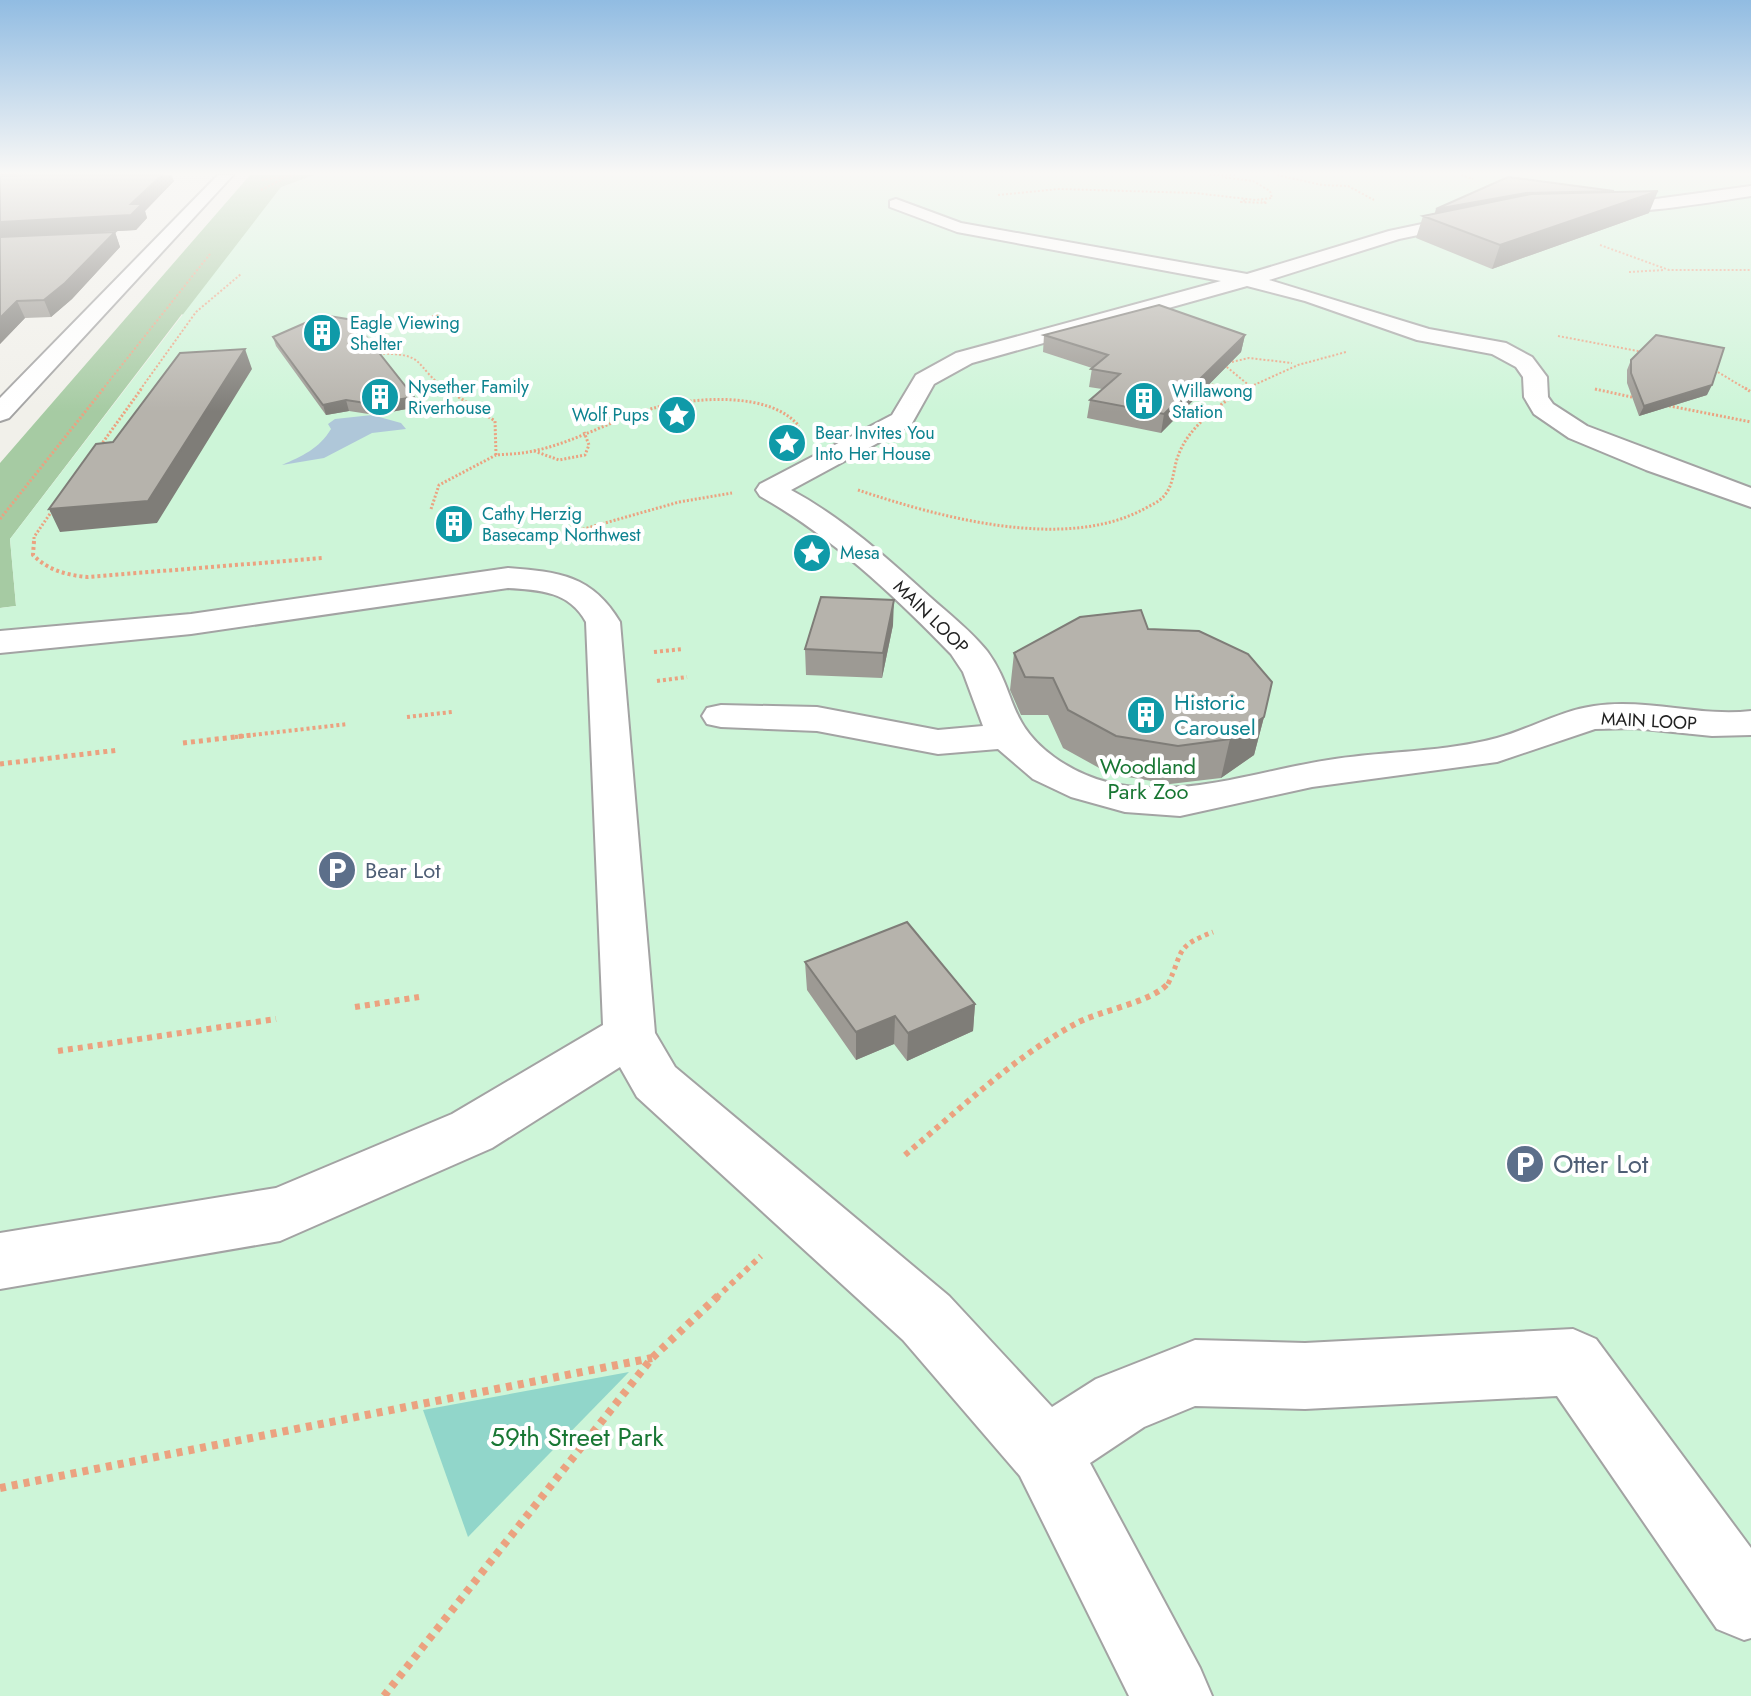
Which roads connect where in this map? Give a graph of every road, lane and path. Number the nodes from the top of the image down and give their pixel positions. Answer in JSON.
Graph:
{"nodes":[{"id":1,"x":152,"y":254,"type":"edge"},
{"id":2,"x":209,"y":254,"type":"edge"},
{"id":3,"x":1107,"y":254,"type":"edge"},
{"id":4,"x":1329,"y":254,"type":"edge"},
{"id":5,"x":1622,"y":254,"type":"edge"},
{"id":6,"x":1669,"y":270,"type":"junction"},
{"id":7,"x":1751,"y":270,"type":"edge"},
{"id":8,"x":1629,"y":272,"type":"dead end"},
{"id":9,"x":241,"y":274,"type":"dead end"},
{"id":10,"x":1244,"y":279,"type":"junction"},
{"id":11,"x":442,"y":315,"type":"dead end"},
{"id":12,"x":353,"y":330,"type":"edge"},
{"id":13,"x":1425,"y":335,"type":"junction"},
{"id":14,"x":1550,"y":335,"type":"dead end"},
{"id":15,"x":370,"y":354,"type":"edge"},
{"id":16,"x":1657,"y":355,"type":"edge"},
{"id":17,"x":1295,"y":363,"type":"junction"},
{"id":18,"x":1704,"y":364,"type":"edge"},
{"id":19,"x":35,"y":376,"type":"junction"},
{"id":20,"x":1535,"y":377,"type":"junction"},
{"id":21,"x":0,"y":379,"type":"edge"},
{"id":22,"x":1198,"y":382,"type":"edge"},
{"id":23,"x":442,"y":386,"type":"junction"},
{"id":24,"x":1250,"y":386,"type":"junction"},
{"id":25,"x":1242,"y":390,"type":"junction"},
{"id":26,"x":1751,"y":392,"type":"edge"},
{"id":27,"x":406,"y":393,"type":"edge"},
{"id":28,"x":1635,"y":398,"type":"edge"},
{"id":29,"x":1665,"y":405,"type":"edge"},
{"id":30,"x":0,"y":413,"type":"edge"},
{"id":31,"x":1751,"y":422,"type":"edge"},
{"id":32,"x":584,"y":432,"type":"junction"},
{"id":33,"x":534,"y":451,"type":"junction"},
{"id":34,"x":94,"y":454,"type":"edge"},
{"id":35,"x":496,"y":455,"type":"junction"},
{"id":36,"x":816,"y":466,"type":"junction"},
{"id":37,"x":770,"y":490,"type":"junction"},
{"id":38,"x":1751,"y":498,"type":"edge"},
{"id":39,"x":58,"y":504,"type":"edge"},
{"id":40,"x":431,"y":509,"type":"dead end"},
{"id":41,"x":0,"y":519,"type":"edge"},
{"id":42,"x":544,"y":540,"type":"dead end"},
{"id":43,"x":332,"y":557,"type":"dead end"},
{"id":44,"x":0,"y":642,"type":"edge"},
{"id":45,"x":683,"y":649,"type":"dead end"},
{"id":46,"x":645,"y":653,"type":"dead end"},
{"id":47,"x":687,"y":677,"type":"dead end"},
{"id":48,"x":648,"y":682,"type":"dead end"},
{"id":49,"x":452,"y":712,"type":"dead end"},
{"id":50,"x":721,"y":716,"type":"dead end"},
{"id":51,"x":407,"y":717,"type":"dead end"},
{"id":52,"x":1751,"y":723,"type":"edge"},
{"id":53,"x":348,"y":724,"type":"dead end"},
{"id":54,"x":1007,"y":736,"type":"junction"},
{"id":55,"x":183,"y":743,"type":"dead end"},
{"id":56,"x":119,"y":750,"type":"dead end"},
{"id":57,"x":0,"y":764,"type":"edge"},
{"id":58,"x":1213,"y":932,"type":"dead end"},
{"id":59,"x":419,"y":997,"type":"dead end"},
{"id":60,"x":355,"y":1007,"type":"dead end"},
{"id":61,"x":276,"y":1019,"type":"dead end"},
{"id":62,"x":629,"y":1035,"type":"junction"},
{"id":63,"x":58,"y":1051,"type":"dead end"},
{"id":64,"x":905,"y":1155,"type":"dead end"},
{"id":65,"x":765,"y":1253,"type":"dead end"},
{"id":66,"x":0,"y":1261,"type":"edge"},
{"id":67,"x":652,"y":1358,"type":"junction"},
{"id":68,"x":1045,"y":1451,"type":"junction"},
{"id":69,"x":0,"y":1488,"type":"edge"},
{"id":70,"x":1751,"y":1600,"type":"edge"},
{"id":71,"x":384,"y":1696,"type":"edge"},
{"id":72,"x":1172,"y":1696,"type":"edge"}],
"edges":[{"from":1,"to":19,"type":"street"},
{"from":2,"to":41,"type":"path"},
{"from":3,"to":10,"type":"street"},
{"from":4,"to":10,"type":"street"},
{"from":5,"to":6,"type":"path"},
{"from":6,"to":7,"type":"path"},
{"from":6,"to":8,"type":"path"},
{"from":9,"to":34,"type":"path"},
{"from":10,"to":13,"type":"street"},
{"from":10,"to":36,"type":"street"},
{"from":11,"to":12,"type":"path"},
{"from":13,"to":17,"type":"path"},
{"from":13,"to":20,"type":"street"},
{"from":14,"to":16,"type":"path"},
{"from":15,"to":23,"type":"path"},
{"from":17,"to":24,"type":"path"},
{"from":17,"to":24,"type":"path"},
{"from":18,"to":26,"type":"path"},
{"from":19,"to":21,"type":"street"},
{"from":19,"to":30,"type":"street"},
{"from":20,"to":28,"type":"path"},
{"from":20,"to":38,"type":"street"},
{"from":22,"to":25,"type":"path"},
{"from":23,"to":27,"type":"path"},
{"from":23,"to":35,"type":"path"},
{"from":24,"to":25,"type":"path"},
{"from":25,"to":36,"type":"path"},
{"from":29,"to":31,"type":"path"},
{"from":32,"to":33,"type":"path"},
{"from":32,"to":33,"type":"path"},
{"from":32,"to":36,"type":"path"},
{"from":33,"to":35,"type":"path"},
{"from":35,"to":40,"type":"path"},
{"from":36,"to":37,"type":"street"},
{"from":37,"to":42,"type":"path"},
{"from":37,"to":54,"type":"street","name":"MAIN LOOP"},
{"from":39,"to":43,"type":"path"},
{"from":44,"to":62,"type":"street"},
{"from":45,"to":46,"type":"path"},
{"from":47,"to":48,"type":"path"},
{"from":49,"to":51,"type":"path"},
{"from":50,"to":54,"type":"street"},
{"from":52,"to":54,"type":"street","name":"MAIN LOOP"},
{"from":53,"to":55,"type":"path"},
{"from":56,"to":57,"type":"path"},
{"from":58,"to":64,"type":"path"},
{"from":59,"to":60,"type":"path"},
{"from":61,"to":63,"type":"path"},
{"from":62,"to":66,"type":"street"},
{"from":62,"to":68,"type":"street"},
{"from":65,"to":67,"type":"path"},
{"from":67,"to":69,"type":"path"},
{"from":67,"to":71,"type":"path"},
{"from":68,"to":70,"type":"street"},
{"from":68,"to":72,"type":"street"}]}
